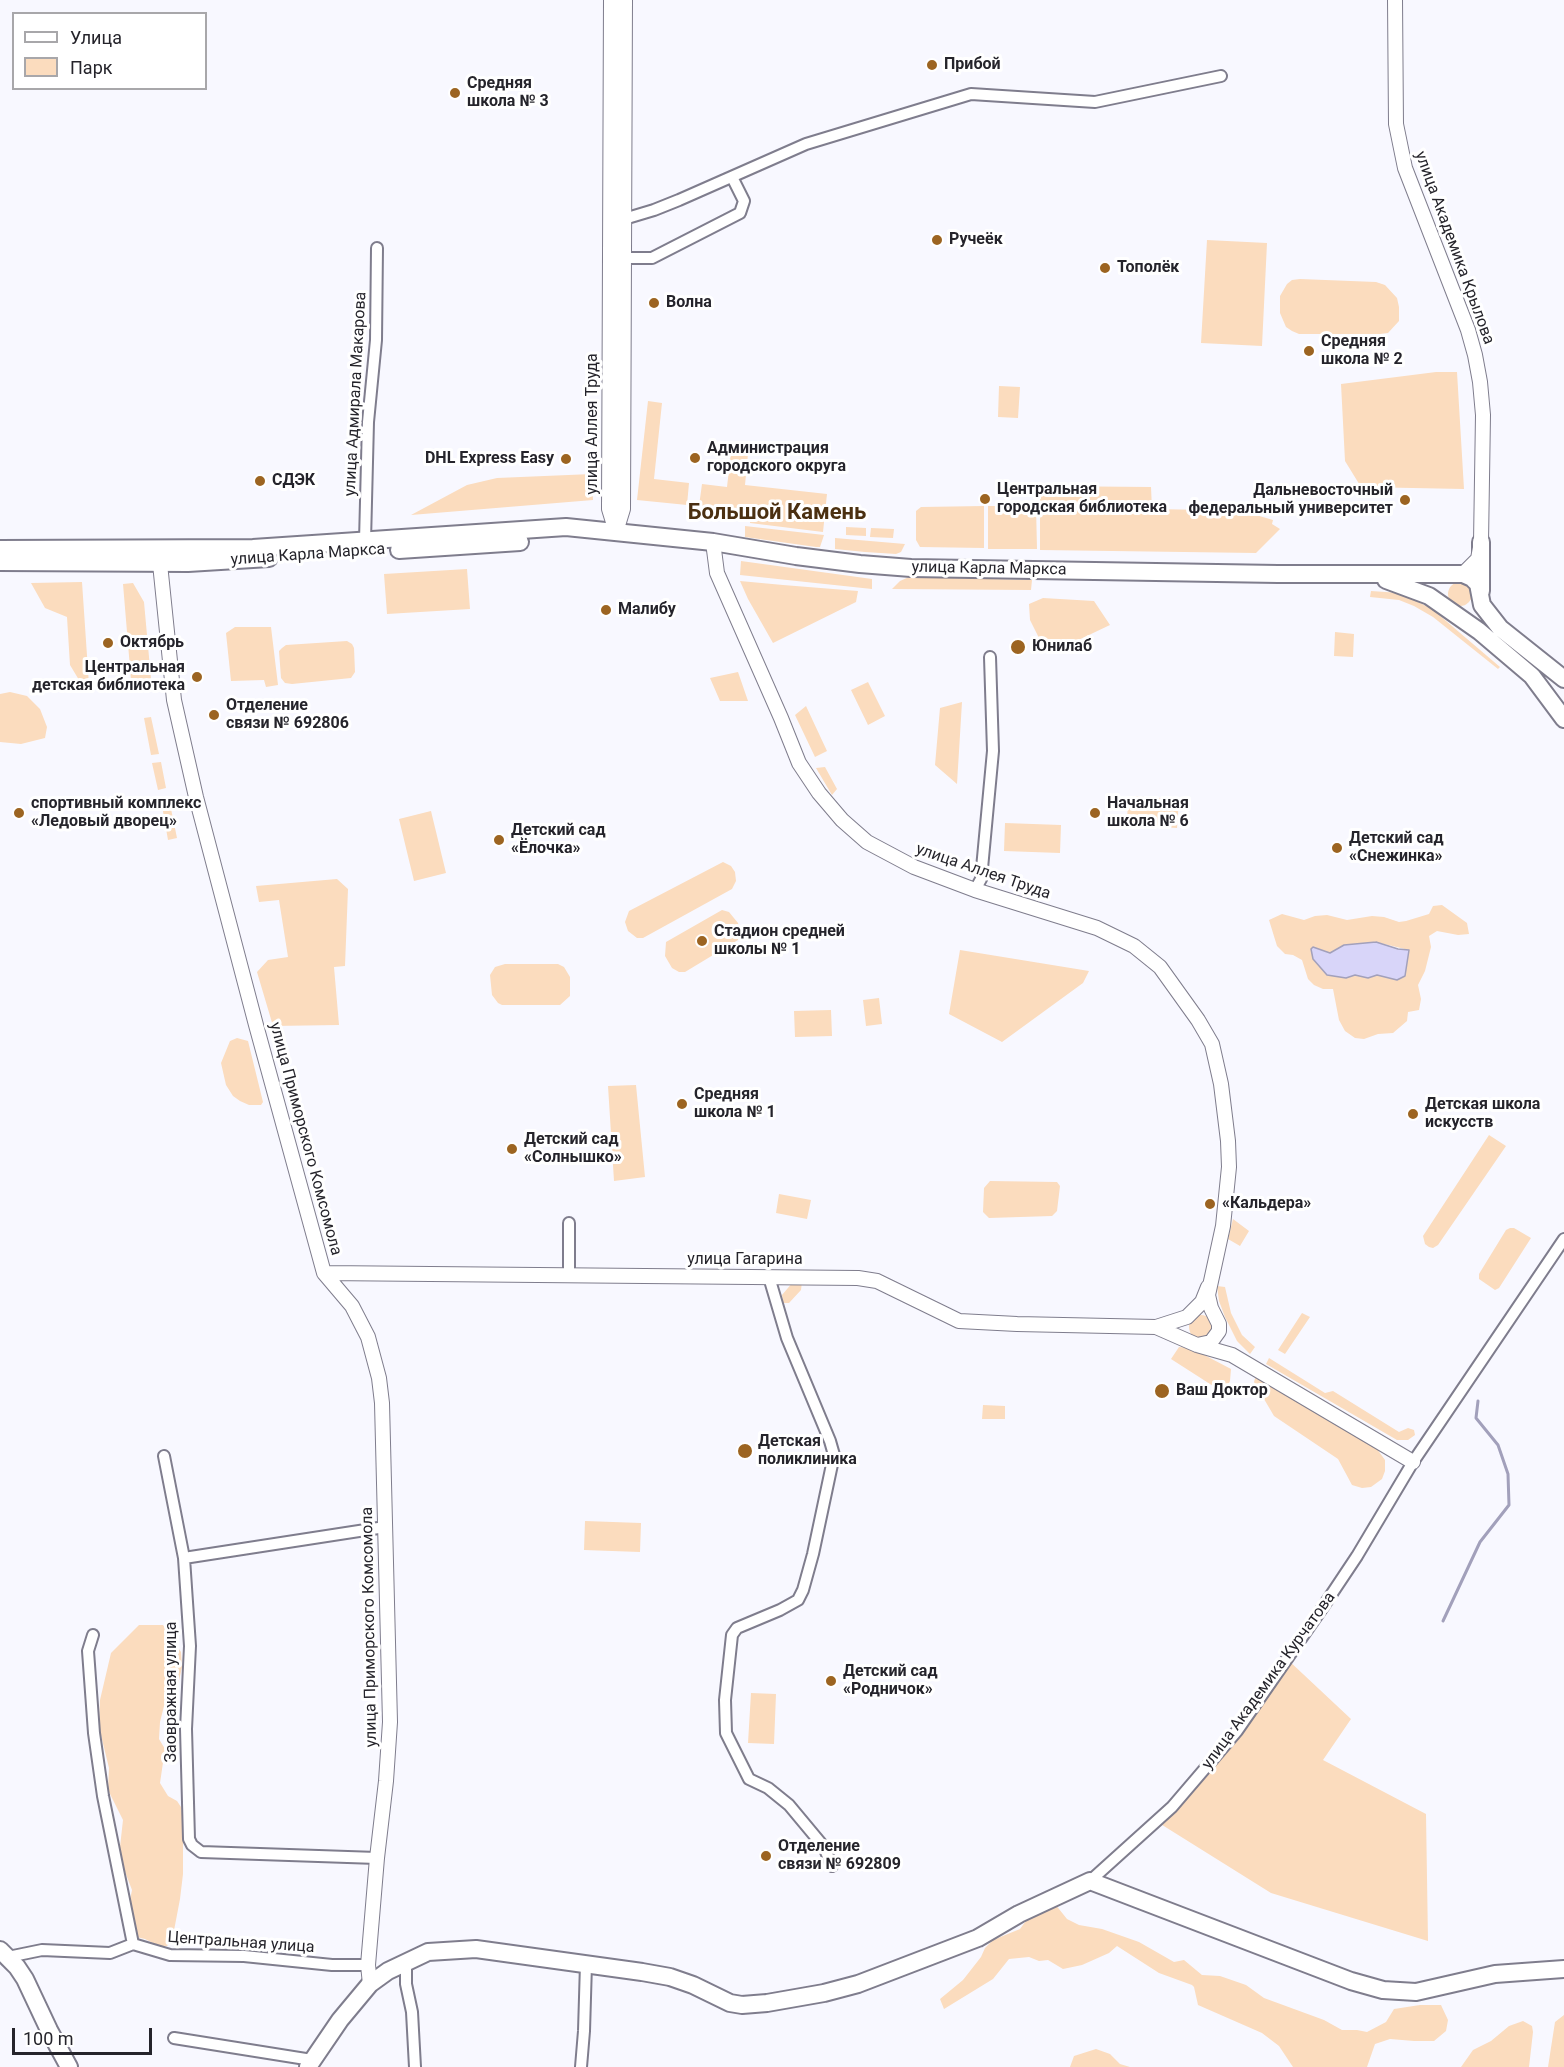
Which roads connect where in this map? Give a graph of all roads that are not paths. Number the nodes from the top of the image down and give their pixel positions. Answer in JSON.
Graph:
{"nodes":[{"id":1,"x":611,"y":0,"type":"edge"},
{"id":2,"x":625,"y":0,"type":"edge"},
{"id":3,"x":1395,"y":0,"type":"edge"},
{"id":4,"x":1221,"y":76,"type":"dead end"},
{"id":5,"x":732,"y":177,"type":"junction"},
{"id":6,"x":681,"y":188,"type":"dead end"},
{"id":7,"x":679,"y":200,"type":"junction"},
{"id":8,"x":624,"y":219,"type":"junction"},
{"id":9,"x":377,"y":248,"type":"dead end"},
{"id":10,"x":624,"y":258,"type":"junction"},
{"id":11,"x":616,"y":532,"type":"junction"},
{"id":12,"x":365,"y":541,"type":"junction"},
{"id":13,"x":713,"y":542,"type":"junction"},
{"id":14,"x":1482,"y":542,"type":"junction"},
{"id":15,"x":0,"y":549,"type":"edge"},
{"id":16,"x":160,"y":556,"type":"junction"},
{"id":17,"x":0,"y":561,"type":"edge"},
{"id":18,"x":1461,"y":574,"type":"junction"},
{"id":19,"x":1365,"y":575,"type":"junction"},
{"id":20,"x":1480,"y":594,"type":"junction"},
{"id":21,"x":1450,"y":609,"type":"junction"},
{"id":22,"x":990,"y":657,"type":"dead end"},
{"id":23,"x":1564,"y":679,"type":"edge"},
{"id":24,"x":1564,"y":719,"type":"edge"},
{"id":25,"x":975,"y":890,"type":"junction"},
{"id":26,"x":569,"y":1223,"type":"dead end"},
{"id":27,"x":1564,"y":1239,"type":"edge"},
{"id":28,"x":324,"y":1273,"type":"junction"},
{"id":29,"x":569,"y":1274,"type":"junction"},
{"id":30,"x":769,"y":1277,"type":"junction"},
{"id":31,"x":1209,"y":1284,"type":"junction"},
{"id":32,"x":1189,"y":1315,"type":"junction"},
{"id":33,"x":1217,"y":1321,"type":"junction"},
{"id":34,"x":1156,"y":1327,"type":"junction"},
{"id":35,"x":1194,"y":1343,"type":"junction"},
{"id":36,"x":1232,"y":1355,"type":"junction"},
{"id":37,"x":164,"y":1456,"type":"dead end"},
{"id":38,"x":1413,"y":1462,"type":"junction"},
{"id":39,"x":385,"y":1527,"type":"junction"},
{"id":40,"x":184,"y":1558,"type":"junction"},
{"id":41,"x":93,"y":1635,"type":"dead end"},
{"id":42,"x":377,"y":1858,"type":"junction"},
{"id":43,"x":832,"y":1866,"type":"dead end"},
{"id":44,"x":1090,"y":1881,"type":"junction"},
{"id":45,"x":133,"y":1944,"type":"junction"},
{"id":46,"x":4,"y":1953,"type":"edge"},
{"id":47,"x":406,"y":1963,"type":"junction"},
{"id":48,"x":586,"y":1964,"type":"junction"},
{"id":49,"x":1564,"y":1969,"type":"edge"},
{"id":50,"x":373,"y":1974,"type":"junction"},
{"id":51,"x":174,"y":2038,"type":"dead end"},
{"id":52,"x":310,"y":2063,"type":"edge"},
{"id":53,"x":69,"y":2067,"type":"edge"},
{"id":54,"x":415,"y":2067,"type":"edge"},
{"id":55,"x":581,"y":2067,"type":"edge"}],
"edges":[{"from":1,"to":11,"type":"street","name":"улица Аллея Труда"},
{"from":2,"to":8,"type":"street","name":"улица Аллея Труда"},
{"from":3,"to":14,"type":"street","name":"улица Академика Крылова"},
{"from":4,"to":5,"type":"street"},
{"from":5,"to":7,"type":"street"},
{"from":5,"to":10,"type":"street"},
{"from":6,"to":7,"type":"street"},
{"from":7,"to":8,"type":"street"},
{"from":8,"to":10,"type":"street","name":"улица Аллея Труда"},
{"from":9,"to":12,"type":"street","name":"улица Адмирала Макарова"},
{"from":10,"to":11,"type":"street","name":"улица Аллея Труда"},
{"from":11,"to":12,"type":"main road","name":"улица Карла Маркса"},
{"from":11,"to":13,"type":"main road","name":"улица Карла Маркса"},
{"from":11,"to":16,"type":"main road","name":"улица Карла Маркса"},
{"from":12,"to":16,"type":"main road","name":"улица Карла Маркса"},
{"from":13,"to":19,"type":"main road","name":"улица Карла Маркса"},
{"from":13,"to":25,"type":"street","name":"улица Аллея Труда"},
{"from":14,"to":18,"type":"street"},
{"from":14,"to":20,"type":"main road"},
{"from":15,"to":16,"type":"main road","name":"улица Карла Маркса"},
{"from":16,"to":17,"type":"main road","name":"улица Карла Маркса"},
{"from":16,"to":28,"type":"street","name":"улица Приморского Комсомола"},
{"from":18,"to":19,"type":"main road"},
{"from":18,"to":20,"type":"main road"},
{"from":18,"to":21,"type":"main road"},
{"from":19,"to":21,"type":"main road"},
{"from":20,"to":21,"type":"main road"},
{"from":20,"to":23,"type":"main road"},
{"from":21,"to":24,"type":"main road"},
{"from":22,"to":25,"type":"street"},
{"from":25,"to":31,"type":"street","name":"улица Аллея Труда"},
{"from":26,"to":29,"type":"street"},
{"from":27,"to":38,"type":"street","name":"улица Академика Курчатова"},
{"from":28,"to":29,"type":"street","name":"улица Гагарина"},
{"from":28,"to":39,"type":"street","name":"улица Приморского Комсомола"},
{"from":29,"to":30,"type":"street","name":"улица Гагарина"},
{"from":30,"to":34,"type":"street","name":"улица Гагарина"},
{"from":30,"to":43,"type":"street"},
{"from":31,"to":32,"type":"street"},
{"from":31,"to":33,"type":"street"},
{"from":32,"to":33,"type":"street"},
{"from":32,"to":34,"type":"street"},
{"from":32,"to":35,"type":"street"},
{"from":33,"to":35,"type":"street"},
{"from":33,"to":36,"type":"street"},
{"from":34,"to":35,"type":"street"},
{"from":35,"to":36,"type":"street"},
{"from":36,"to":38,"type":"street"},
{"from":37,"to":40,"type":"street","name":"Заовражная улица"},
{"from":38,"to":44,"type":"street","name":"улица Академика Курчатова"},
{"from":39,"to":40,"type":"street"},
{"from":39,"to":42,"type":"street","name":"улица Приморского Комсомола"},
{"from":40,"to":42,"type":"street","name":"Заовражная улица"},
{"from":41,"to":45,"type":"street"},
{"from":42,"to":50,"type":"street","name":"улица Приморского Комсомола"},
{"from":44,"to":48,"type":"main road","name":"улица Академика Курчатова"},
{"from":44,"to":49,"type":"main road"},
{"from":45,"to":46,"type":"street"},
{"from":45,"to":50,"type":"street","name":"Центральная улица"},
{"from":46,"to":53,"type":"main road"},
{"from":47,"to":48,"type":"main road","name":"улица Академика Курчатова"},
{"from":47,"to":50,"type":"main road","name":"улица Академика Курчатова"},
{"from":47,"to":54,"type":"street"},
{"from":48,"to":55,"type":"street"},
{"from":50,"to":52,"type":"main road"},
{"from":51,"to":52,"type":"street"}]}
